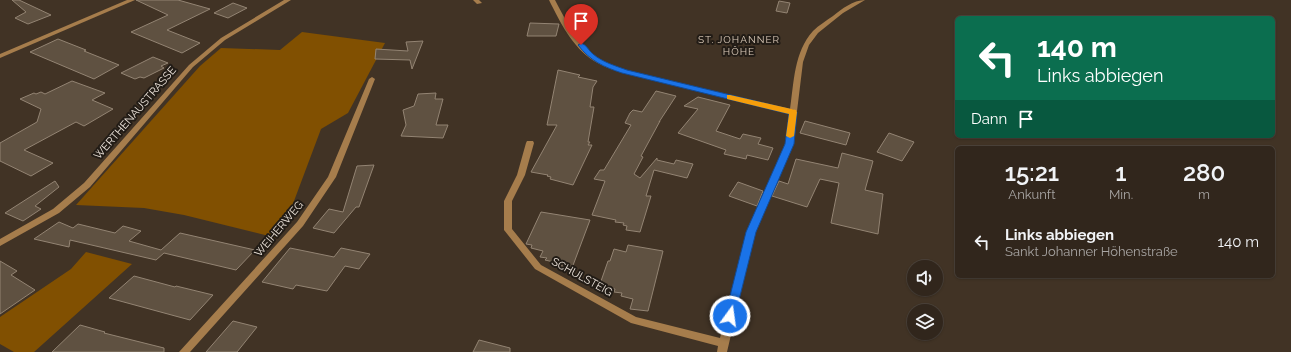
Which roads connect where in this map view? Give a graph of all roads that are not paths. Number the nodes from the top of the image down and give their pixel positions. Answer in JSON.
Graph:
{"nodes":[{"id":1,"x":132,"y":0,"type":"edge"},
{"id":2,"x":288,"y":0,"type":"edge"},
{"id":3,"x":552,"y":0,"type":"edge"},
{"id":4,"x":862,"y":0,"type":"edge"},
{"id":5,"x":0,"y":56,"type":"edge"},
{"id":6,"x":372,"y":79,"type":"dead end"},
{"id":7,"x":793,"y":112,"type":"junction"},
{"id":8,"x":530,"y":143,"type":"dead end"},
{"id":9,"x":0,"y":243,"type":"edge"},
{"id":10,"x":722,"y":348,"type":"edge"},
{"id":11,"x":184,"y":352,"type":"edge"}],
"edges":[{"from":1,"to":5,"type":"street"},
{"from":2,"to":9,"type":"street","name":"WERTHENAUSTRASSE"},
{"from":3,"to":7,"type":"street"},
{"from":4,"to":7,"type":"street"},
{"from":6,"to":11,"type":"street","name":"WEIHERWEG"},
{"from":7,"to":10,"type":"street"},
{"from":8,"to":10,"type":"street","name":"SCHULSTEIG"}]}
